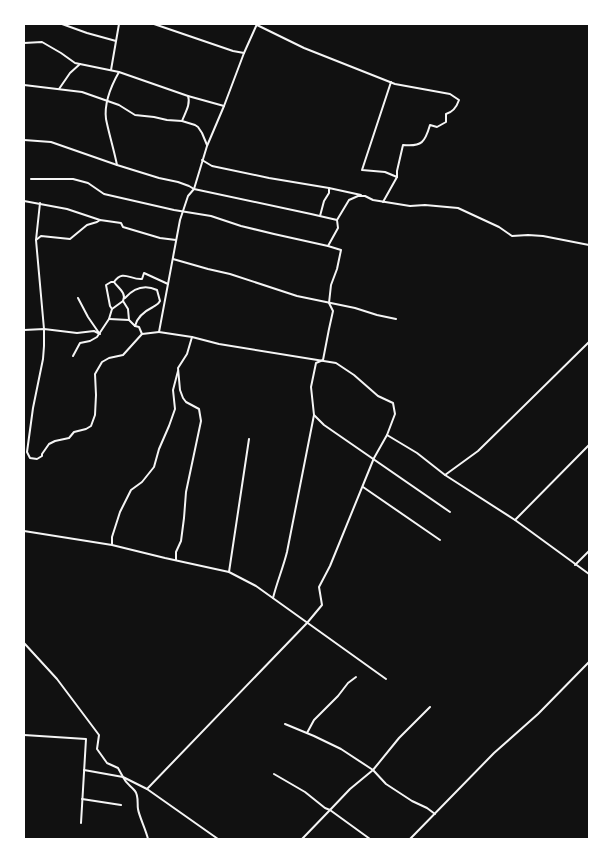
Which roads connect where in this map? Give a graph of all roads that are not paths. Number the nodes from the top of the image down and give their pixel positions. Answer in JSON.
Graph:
{"nodes":[{"id":1,"x":62,"y":24,"type":"edge"},
{"id":2,"x":119,"y":24,"type":"edge"},
{"id":3,"x":154,"y":24,"type":"edge"},
{"id":4,"x":164,"y":24,"type":"edge"},
{"id":5,"x":158,"y":25,"type":"junction"},
{"id":6,"x":257,"y":25,"type":"edge"},
{"id":7,"x":116,"y":41,"type":"junction"},
{"id":8,"x":24,"y":43,"type":"edge"},
{"id":9,"x":244,"y":53,"type":"junction"},
{"id":10,"x":80,"y":64,"type":"junction"},
{"id":11,"x":111,"y":70,"type":"junction"},
{"id":12,"x":119,"y":72,"type":"junction"},
{"id":13,"x":391,"y":82,"type":"junction"},
{"id":14,"x":24,"y":85,"type":"edge"},
{"id":15,"x":60,"y":89,"type":"junction"},
{"id":16,"x":188,"y":96,"type":"junction"},
{"id":17,"x":108,"y":101,"type":"junction"},
{"id":18,"x":224,"y":106,"type":"junction"},
{"id":19,"x":182,"y":121,"type":"junction"},
{"id":20,"x":24,"y":140,"type":"edge"},
{"id":21,"x":207,"y":146,"type":"junction"},
{"id":22,"x":202,"y":160,"type":"junction"},
{"id":23,"x":117,"y":165,"type":"junction"},
{"id":24,"x":397,"y":177,"type":"junction"},
{"id":25,"x":31,"y":179,"type":"dead end"},
{"id":26,"x":329,"y":188,"type":"junction"},
{"id":27,"x":194,"y":190,"type":"junction"},
{"id":28,"x":366,"y":196,"type":"junction"},
{"id":29,"x":24,"y":201,"type":"edge"},
{"id":30,"x":384,"y":202,"type":"junction"},
{"id":31,"x":40,"y":203,"type":"junction"},
{"id":32,"x":184,"y":210,"type":"junction"},
{"id":33,"x":320,"y":216,"type":"junction"},
{"id":34,"x":100,"y":220,"type":"junction"},
{"id":35,"x":337,"y":220,"type":"junction"},
{"id":36,"x":36,"y":240,"type":"junction"},
{"id":37,"x":176,"y":240,"type":"junction"},
{"id":38,"x":589,"y":245,"type":"edge"},
{"id":39,"x":328,"y":246,"type":"junction"},
{"id":40,"x":174,"y":259,"type":"junction"},
{"id":41,"x":114,"y":282,"type":"junction"},
{"id":42,"x":168,"y":284,"type":"junction"},
{"id":43,"x":78,"y":298,"type":"dead end"},
{"id":44,"x":124,"y":300,"type":"junction"},
{"id":45,"x":165,"y":300,"type":"junction"},
{"id":46,"x":160,"y":301,"type":"junction"},
{"id":47,"x":329,"y":303,"type":"junction"},
{"id":48,"x":112,"y":309,"type":"junction"},
{"id":49,"x":109,"y":319,"type":"junction"},
{"id":50,"x":396,"y":319,"type":"dead end"},
{"id":51,"x":129,"y":320,"type":"junction"},
{"id":52,"x":135,"y":326,"type":"junction"},
{"id":53,"x":44,"y":329,"type":"junction"},
{"id":54,"x":24,"y":330,"type":"edge"},
{"id":55,"x":159,"y":332,"type":"junction"},
{"id":56,"x":100,"y":334,"type":"junction"},
{"id":57,"x":142,"y":334,"type":"junction"},
{"id":58,"x":192,"y":337,"type":"junction"},
{"id":59,"x":589,"y":342,"type":"edge"},
{"id":60,"x":73,"y":356,"type":"dead end"},
{"id":61,"x":323,"y":360,"type":"junction"},
{"id":62,"x":178,"y":368,"type":"junction"},
{"id":63,"x":314,"y":415,"type":"junction"},
{"id":64,"x":387,"y":435,"type":"junction"},
{"id":65,"x":249,"y":439,"type":"dead end"},
{"id":66,"x":589,"y":446,"type":"edge"},
{"id":67,"x":374,"y":458,"type":"junction"},
{"id":68,"x":445,"y":476,"type":"junction"},
{"id":69,"x":363,"y":487,"type":"junction"},
{"id":70,"x":450,"y":512,"type":"dead end"},
{"id":71,"x":515,"y":520,"type":"junction"},
{"id":72,"x":24,"y":531,"type":"edge"},
{"id":73,"x":440,"y":540,"type":"dead end"},
{"id":74,"x":112,"y":545,"type":"junction"},
{"id":75,"x":589,"y":551,"type":"edge"},
{"id":76,"x":176,"y":560,"type":"junction"},
{"id":77,"x":575,"y":565,"type":"junction"},
{"id":78,"x":228,"y":572,"type":"junction"},
{"id":79,"x":589,"y":574,"type":"edge"},
{"id":80,"x":273,"y":598,"type":"junction"},
{"id":81,"x":307,"y":623,"type":"junction"},
{"id":82,"x":24,"y":643,"type":"edge"},
{"id":83,"x":589,"y":662,"type":"edge"},
{"id":84,"x":356,"y":677,"type":"dead end"},
{"id":85,"x":386,"y":679,"type":"dead end"},
{"id":86,"x":430,"y":707,"type":"dead end"},
{"id":87,"x":285,"y":724,"type":"dead end"},
{"id":88,"x":307,"y":733,"type":"junction"},
{"id":89,"x":24,"y":735,"type":"edge"},
{"id":90,"x":84,"y":770,"type":"junction"},
{"id":91,"x":373,"y":770,"type":"junction"},
{"id":92,"x":274,"y":774,"type":"dead end"},
{"id":93,"x":123,"y":777,"type":"junction"},
{"id":94,"x":147,"y":789,"type":"junction"},
{"id":95,"x":82,"y":799,"type":"junction"},
{"id":96,"x":121,"y":805,"type":"dead end"},
{"id":97,"x":330,"y":810,"type":"junction"},
{"id":98,"x":435,"y":814,"type":"junction"},
{"id":99,"x":81,"y":823,"type":"dead end"},
{"id":100,"x":148,"y":839,"type":"edge"},
{"id":101,"x":218,"y":839,"type":"edge"},
{"id":102,"x":302,"y":839,"type":"edge"},
{"id":103,"x":370,"y":839,"type":"edge"},
{"id":104,"x":410,"y":839,"type":"edge"}],
"edges":[{"from":1,"to":7,"type":"street"},
{"from":2,"to":7,"type":"street"},
{"from":3,"to":5,"type":"street"},
{"from":4,"to":5,"type":"street"},
{"from":5,"to":9,"type":"street"},
{"from":6,"to":9,"type":"street"},
{"from":6,"to":13,"type":"street"},
{"from":7,"to":11,"type":"street"},
{"from":8,"to":10,"type":"street"},
{"from":9,"to":18,"type":"street"},
{"from":10,"to":11,"type":"street"},
{"from":10,"to":15,"type":"street"},
{"from":11,"to":12,"type":"street"},
{"from":12,"to":16,"type":"street"},
{"from":12,"to":17,"type":"street"},
{"from":13,"to":24,"type":"street"},
{"from":13,"to":24,"type":"street"},
{"from":14,"to":15,"type":"street"},
{"from":15,"to":17,"type":"street"},
{"from":16,"to":18,"type":"street"},
{"from":16,"to":19,"type":"street"},
{"from":17,"to":19,"type":"street"},
{"from":17,"to":23,"type":"street"},
{"from":18,"to":21,"type":"street"},
{"from":19,"to":21,"type":"street"},
{"from":20,"to":23,"type":"street"},
{"from":21,"to":22,"type":"street"},
{"from":22,"to":26,"type":"street"},
{"from":22,"to":27,"type":"street"},
{"from":23,"to":27,"type":"street"},
{"from":24,"to":30,"type":"street"},
{"from":25,"to":32,"type":"street"},
{"from":26,"to":28,"type":"street"},
{"from":26,"to":33,"type":"street"},
{"from":27,"to":32,"type":"street"},
{"from":27,"to":33,"type":"street"},
{"from":28,"to":30,"type":"street"},
{"from":28,"to":35,"type":"street"},
{"from":29,"to":31,"type":"street"},
{"from":30,"to":38,"type":"street"},
{"from":31,"to":34,"type":"street"},
{"from":31,"to":36,"type":"street"},
{"from":32,"to":37,"type":"street"},
{"from":32,"to":39,"type":"street"},
{"from":33,"to":35,"type":"street"},
{"from":34,"to":36,"type":"street"},
{"from":34,"to":37,"type":"street"},
{"from":35,"to":39,"type":"street"},
{"from":36,"to":53,"type":"street"},
{"from":37,"to":40,"type":"street"},
{"from":39,"to":47,"type":"street"},
{"from":40,"to":42,"type":"street"},
{"from":40,"to":47,"type":"street"},
{"from":41,"to":42,"type":"street"},
{"from":41,"to":44,"type":"street"},
{"from":41,"to":48,"type":"street"},
{"from":42,"to":45,"type":"street"},
{"from":43,"to":56,"type":"street"},
{"from":44,"to":46,"type":"street"},
{"from":44,"to":48,"type":"street"},
{"from":44,"to":51,"type":"street"},
{"from":45,"to":46,"type":"street"},
{"from":45,"to":55,"type":"street"},
{"from":46,"to":52,"type":"street"},
{"from":47,"to":50,"type":"street"},
{"from":47,"to":61,"type":"street"},
{"from":48,"to":49,"type":"street"},
{"from":49,"to":51,"type":"street"},
{"from":49,"to":56,"type":"street"},
{"from":51,"to":52,"type":"street"},
{"from":52,"to":57,"type":"street"},
{"from":53,"to":54,"type":"street"},
{"from":53,"to":56,"type":"street"},
{"from":53,"to":57,"type":"street"},
{"from":55,"to":57,"type":"street"},
{"from":55,"to":58,"type":"street"},
{"from":56,"to":60,"type":"street"},
{"from":58,"to":61,"type":"street"},
{"from":58,"to":62,"type":"street"},
{"from":59,"to":68,"type":"street"},
{"from":61,"to":63,"type":"street"},
{"from":61,"to":64,"type":"street"},
{"from":62,"to":74,"type":"street"},
{"from":62,"to":76,"type":"street"},
{"from":63,"to":67,"type":"street"},
{"from":63,"to":80,"type":"street"},
{"from":64,"to":67,"type":"street"},
{"from":64,"to":68,"type":"street"},
{"from":65,"to":78,"type":"street"},
{"from":66,"to":71,"type":"street"},
{"from":67,"to":69,"type":"street"},
{"from":67,"to":70,"type":"street"},
{"from":68,"to":71,"type":"street"},
{"from":69,"to":73,"type":"street"},
{"from":69,"to":81,"type":"street"},
{"from":71,"to":77,"type":"street"},
{"from":72,"to":74,"type":"street"},
{"from":74,"to":76,"type":"street"},
{"from":75,"to":77,"type":"street"},
{"from":76,"to":78,"type":"street"},
{"from":77,"to":79,"type":"street"},
{"from":78,"to":80,"type":"street"},
{"from":80,"to":81,"type":"street"},
{"from":81,"to":85,"type":"street"},
{"from":81,"to":94,"type":"street"},
{"from":82,"to":93,"type":"street"},
{"from":83,"to":98,"type":"street"},
{"from":84,"to":88,"type":"street"},
{"from":86,"to":91,"type":"street"},
{"from":87,"to":88,"type":"street"},
{"from":88,"to":91,"type":"street"},
{"from":89,"to":90,"type":"street"},
{"from":90,"to":93,"type":"street"},
{"from":90,"to":95,"type":"street"},
{"from":91,"to":97,"type":"street"},
{"from":91,"to":98,"type":"street"},
{"from":92,"to":97,"type":"street"},
{"from":93,"to":94,"type":"street"},
{"from":93,"to":100,"type":"street"},
{"from":94,"to":101,"type":"street"},
{"from":95,"to":96,"type":"street"},
{"from":95,"to":99,"type":"street"},
{"from":97,"to":102,"type":"street"},
{"from":97,"to":103,"type":"street"},
{"from":98,"to":104,"type":"street"}]}
